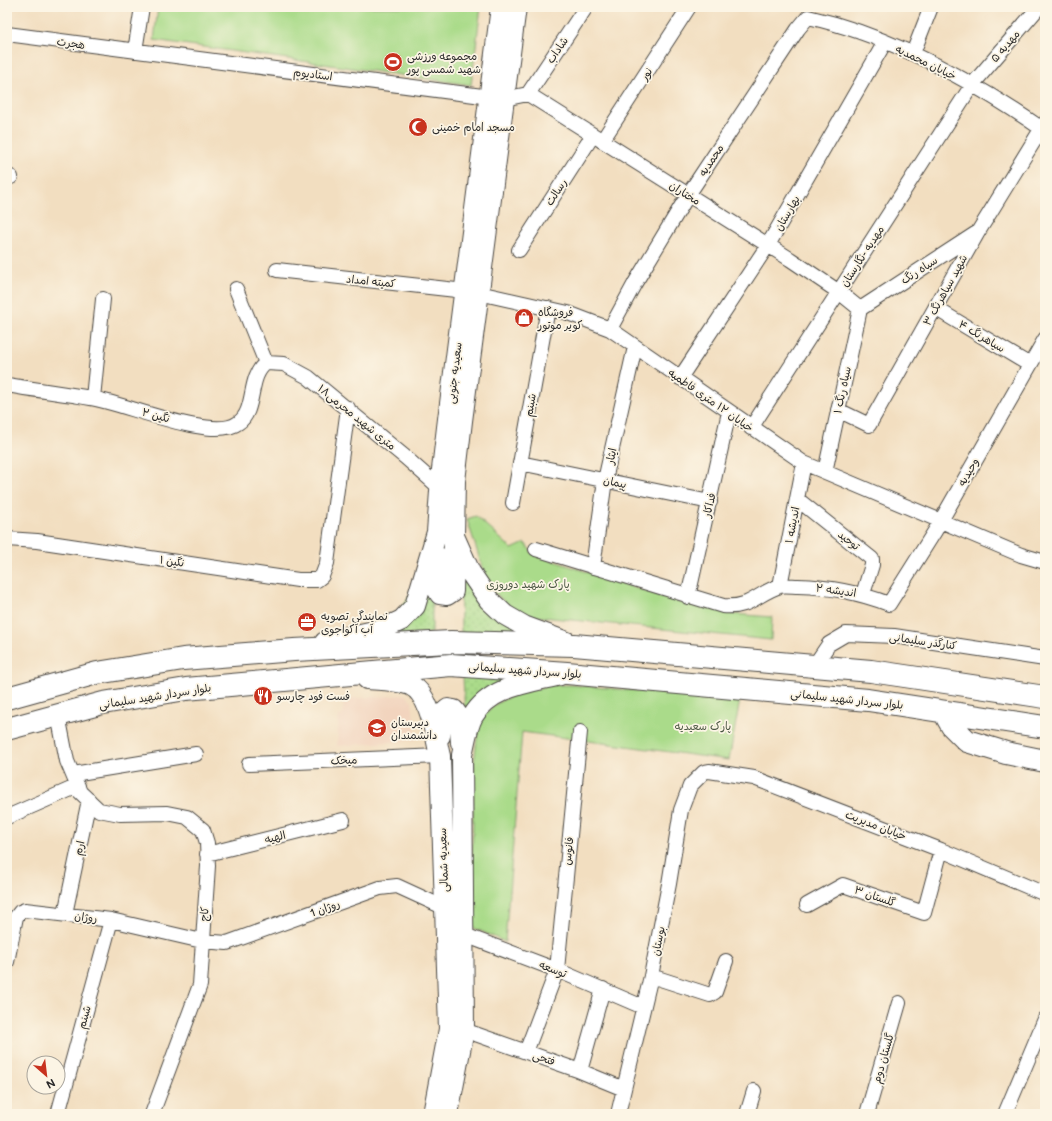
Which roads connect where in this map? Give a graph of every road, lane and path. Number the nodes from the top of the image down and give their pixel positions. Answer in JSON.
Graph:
{"nodes":[{"id":1,"x":142,"y":7,"type":"edge"},
{"id":2,"x":501,"y":7,"type":"edge"},
{"id":3,"x":516,"y":7,"type":"edge"},
{"id":4,"x":586,"y":7,"type":"edge"},
{"id":5,"x":689,"y":7,"type":"edge"},
{"id":6,"x":931,"y":7,"type":"edge"},
{"id":7,"x":1039,"y":7,"type":"edge"},
{"id":8,"x":807,"y":12,"type":"edge"},
{"id":9,"x":7,"y":34,"type":"edge"},
{"id":10,"x":885,"y":42,"type":"junction"},
{"id":11,"x":135,"y":51,"type":"junction"},
{"id":12,"x":913,"y":54,"type":"junction"},
{"id":13,"x":972,"y":85,"type":"junction"},
{"id":14,"x":528,"y":94,"type":"junction"},
{"id":15,"x":497,"y":98,"type":"junction"},
{"id":16,"x":1044,"y":127,"type":"edge"},
{"id":17,"x":597,"y":138,"type":"junction"},
{"id":18,"x":688,"y":194,"type":"junction"},
{"id":19,"x":978,"y":232,"type":"junction"},
{"id":20,"x":768,"y":245,"type":"junction"},
{"id":21,"x":519,"y":250,"type":"dead end"},
{"id":22,"x":278,"y":270,"type":"dead end"},
{"id":23,"x":236,"y":289,"type":"dead end"},
{"id":24,"x":472,"y":292,"type":"junction"},
{"id":25,"x":839,"y":292,"type":"junction"},
{"id":26,"x":103,"y":299,"type":"dead end"},
{"id":27,"x":548,"y":308,"type":"junction"},
{"id":28,"x":935,"y":308,"type":"junction"},
{"id":29,"x":860,"y":309,"type":"junction"},
{"id":30,"x":610,"y":329,"type":"junction"},
{"id":31,"x":1045,"y":339,"type":"edge"},
{"id":32,"x":635,"y":347,"type":"junction"},
{"id":33,"x":266,"y":363,"type":"junction"},
{"id":34,"x":1030,"y":365,"type":"junction"},
{"id":35,"x":680,"y":378,"type":"junction"},
{"id":36,"x":7,"y":385,"type":"edge"},
{"id":37,"x":93,"y":398,"type":"junction"},
{"id":38,"x":348,"y":408,"type":"junction"},
{"id":39,"x":838,"y":410,"type":"junction"},
{"id":40,"x":729,"y":412,"type":"junction"},
{"id":41,"x":751,"y":428,"type":"junction"},
{"id":42,"x":520,"y":463,"type":"junction"},
{"id":43,"x":804,"y":463,"type":"junction"},
{"id":44,"x":825,"y":472,"type":"junction"},
{"id":45,"x":606,"y":480,"type":"junction"},
{"id":46,"x":440,"y":488,"type":"junction"},
{"id":47,"x":797,"y":499,"type":"junction"},
{"id":48,"x":710,"y":502,"type":"junction"},
{"id":49,"x":513,"y":503,"type":"dead end"},
{"id":50,"x":941,"y":520,"type":"junction"},
{"id":51,"x":446,"y":534,"type":"junction"},
{"id":52,"x":7,"y":539,"type":"edge"},
{"id":53,"x":536,"y":549,"type":"dead end"},
{"id":54,"x":1045,"y":562,"type":"edge"},
{"id":55,"x":593,"y":567,"type":"junction"},
{"id":56,"x":780,"y":586,"type":"junction"},
{"id":57,"x":863,"y":594,"type":"junction"},
{"id":58,"x":688,"y":597,"type":"junction"},
{"id":59,"x":889,"y":604,"type":"joint"},
{"id":60,"x":574,"y":645,"type":"junction"},
{"id":61,"x":294,"y":650,"type":"junction"},
{"id":62,"x":1045,"y":659,"type":"edge"},
{"id":63,"x":814,"y":666,"type":"junction"},
{"id":64,"x":567,"y":673,"type":"junction"},
{"id":65,"x":339,"y":676,"type":"junction"},
{"id":66,"x":7,"y":698,"type":"edge"},
{"id":67,"x":1044,"y":698,"type":"edge"},
{"id":68,"x":944,"y":712,"type":"junction"},
{"id":69,"x":58,"y":715,"type":"junction"},
{"id":70,"x":1043,"y":723,"type":"edge"},
{"id":71,"x":7,"y":729,"type":"edge"},
{"id":72,"x":580,"y":732,"type":"dead end"},
{"id":73,"x":196,"y":754,"type":"dead end"},
{"id":74,"x":462,"y":754,"type":"junction"},
{"id":75,"x":440,"y":756,"type":"junction"},
{"id":76,"x":1045,"y":761,"type":"edge"},
{"id":77,"x":249,"y":764,"type":"dead end"},
{"id":78,"x":704,"y":772,"type":"joint"},
{"id":79,"x":75,"y":780,"type":"junction"},
{"id":80,"x":89,"y":800,"type":"junction"},
{"id":81,"x":7,"y":817,"type":"edge"},
{"id":82,"x":342,"y":820,"type":"dead end"},
{"id":83,"x":941,"y":850,"type":"junction"},
{"id":84,"x":207,"y":854,"type":"junction"},
{"id":85,"x":1045,"y":894,"type":"edge"},
{"id":86,"x":807,"y":905,"type":"dead end"},
{"id":87,"x":445,"y":908,"type":"junction"},
{"id":88,"x":65,"y":914,"type":"junction"},
{"id":89,"x":111,"y":920,"type":"junction"},
{"id":90,"x":462,"y":934,"type":"junction"},
{"id":91,"x":202,"y":941,"type":"junction"},
{"id":92,"x":726,"y":961,"type":"dead end"},
{"id":93,"x":7,"y":962,"type":"edge"},
{"id":94,"x":556,"y":970,"type":"junction"},
{"id":95,"x":651,"y":976,"type":"junction"},
{"id":96,"x":603,"y":989,"type":"junction"},
{"id":97,"x":899,"y":1003,"type":"dead end"},
{"id":98,"x":643,"y":1006,"type":"junction"},
{"id":99,"x":1045,"y":1019,"type":"edge"},
{"id":100,"x":464,"y":1030,"type":"junction"},
{"id":101,"x":526,"y":1052,"type":"junction"},
{"id":102,"x":580,"y":1071,"type":"junction"},
{"id":103,"x":624,"y":1089,"type":"junction"},
{"id":104,"x":754,"y":1092,"type":"dead end"},
{"id":105,"x":58,"y":1114,"type":"edge"},
{"id":106,"x":152,"y":1114,"type":"edge"},
{"id":107,"x":433,"y":1114,"type":"edge"},
{"id":108,"x":448,"y":1114,"type":"edge"},
{"id":109,"x":618,"y":1114,"type":"edge"},
{"id":110,"x":747,"y":1114,"type":"edge"},
{"id":111,"x":867,"y":1114,"type":"edge"},
{"id":112,"x":1004,"y":1114,"type":"edge"}],
"edges":[{"from":1,"to":11,"type":"street"},
{"from":2,"to":15,"type":"main road","name":"سعیدیه جنوبی"},
{"from":3,"to":15,"type":"main road","name":"سعیدیه جنوبی"},
{"from":4,"to":14,"type":"street","name":"شاداب"},
{"from":5,"to":17,"type":"street","name":"نور"},
{"from":6,"to":12,"type":"street"},
{"from":7,"to":13,"type":"street","name":"مهدیه ۵"},
{"from":8,"to":10,"type":"street","name":"خیابان محمدیه"},
{"from":8,"to":18,"type":"street","name":"محمدیه"},
{"from":9,"to":11,"type":"street","name":"هجرت"},
{"from":10,"to":12,"type":"street","name":"خیابان محمدیه"},
{"from":10,"to":20,"type":"street","name":"بهارستان"},
{"from":11,"to":15,"type":"street","name":"استادیوم"},
{"from":12,"to":13,"type":"street","name":"خیابان محمدیه"},
{"from":13,"to":16,"type":"street","name":"خیابان محمدیه"},
{"from":13,"to":25,"type":"street","name":"مهدیه -نگارستان"},
{"from":14,"to":15,"type":"street"},
{"from":14,"to":17,"type":"street","name":"مختاران"},
{"from":15,"to":24,"type":"main road","name":"سعیدیه جنوبی"},
{"from":16,"to":19,"type":"street","name":"شهید سیاهرنگ ۳"},
{"from":17,"to":18,"type":"street","name":"مختاران"},
{"from":17,"to":21,"type":"street","name":"رسالت"},
{"from":18,"to":20,"type":"street","name":"مختاران"},
{"from":18,"to":30,"type":"street","name":"محمدیه"},
{"from":19,"to":28,"type":"street","name":"شهید سیاهرنگ ۳"},
{"from":19,"to":29,"type":"street","name":"سیاه رنگ"},
{"from":20,"to":25,"type":"street","name":"مختاران"},
{"from":20,"to":35,"type":"street","name":"بهارستان"},
{"from":22,"to":24,"type":"street","name":"کمیته امداد"},
{"from":23,"to":33,"type":"street"},
{"from":24,"to":27,"type":"street","name":"خیابان ۱۲ متری فاطمیه"},
{"from":24,"to":46,"type":"main road","name":"سعیدیه جنوبی"},
{"from":24,"to":51,"type":"main road","name":"سعیدیه جنوبی"},
{"from":25,"to":29,"type":"street","name":"مختاران"},
{"from":25,"to":41,"type":"street","name":"مهدیه -نگارستان"},
{"from":26,"to":37,"type":"street"},
{"from":27,"to":30,"type":"street","name":"خیابان ۱۲ متری فاطمیه"},
{"from":27,"to":42,"type":"street","name":"شبنم"},
{"from":28,"to":34,"type":"street","name":"سیاهرنگ ۴"},
{"from":28,"to":39,"type":"street","name":"شهید سیاهرنگ ۳"},
{"from":29,"to":39,"type":"street","name":"سیاه رنگ ۱"},
{"from":30,"to":32,"type":"street","name":"خیابان ۱۲ متری فاطمیه"},
{"from":31,"to":34,"type":"street","name":"وحیدیه"},
{"from":32,"to":35,"type":"street","name":"خیابان ۱۲ متری فاطمیه"},
{"from":32,"to":45,"type":"street","name":"ایثار"},
{"from":33,"to":37,"type":"street","name":"نگین ۲"},
{"from":33,"to":38,"type":"street","name":"۱۸متری شهید محرمی"},
{"from":34,"to":50,"type":"street","name":"وحیدیه"},
{"from":35,"to":40,"type":"street","name":"خیابان ۱۲ متری فاطمیه"},
{"from":36,"to":37,"type":"street","name":"نگین ۲"},
{"from":38,"to":46,"type":"street","name":"۱۸متری شهید محرمی"},
{"from":38,"to":52,"type":"street","name":"نگین ۱"},
{"from":39,"to":44,"type":"street","name":"سیاه رنگ ۱"},
{"from":40,"to":41,"type":"street","name":"خیابان ۱۲ متری فاطمیه"},
{"from":40,"to":48,"type":"street","name":"فداکار"},
{"from":41,"to":43,"type":"street","name":"خیابان ۱۲ متری فاطمیه"},
{"from":42,"to":45,"type":"street","name":"پیمان"},
{"from":42,"to":49,"type":"street","name":"شبنم"},
{"from":43,"to":44,"type":"street","name":"خیابان ۱۲ متری فاطمیه"},
{"from":43,"to":47,"type":"street","name":"اندیشه ۱"},
{"from":44,"to":50,"type":"street","name":"خیابان ۱۲ متری فاطمیه"},
{"from":45,"to":48,"type":"street","name":"پیمان"},
{"from":45,"to":55,"type":"street","name":"ایثار"},
{"from":46,"to":51,"type":"main road","name":"سعیدیه جنوبی"},
{"from":47,"to":56,"type":"street","name":"اندیشه ۱"},
{"from":47,"to":57,"type":"street","name":"توحید"},
{"from":48,"to":58,"type":"street","name":"فداکار"},
{"from":50,"to":54,"type":"street","name":"خیابان ۱۲ متری فاطمیه"},
{"from":50,"to":59,"type":"street","name":"وحیدیه"},
{"from":51,"to":60,"type":"main road","name":"سعیدیه جنوبی"},
{"from":51,"to":61,"type":"main road","name":"سعیدیه جنوبی"},
{"from":53,"to":55,"type":"street"},
{"from":55,"to":58,"type":"street"},
{"from":56,"to":57,"type":"street","name":"اندیشه ۲"},
{"from":56,"to":58,"type":"street"},
{"from":57,"to":59,"type":"street","name":"اندیشه ۲"},
{"from":60,"to":61,"type":"highway"},
{"from":60,"to":63,"type":"highway"},
{"from":61,"to":66,"type":"highway"},
{"from":62,"to":63,"type":"street","name":"کنارگذر سلیمانی"},
{"from":63,"to":67,"type":"highway"},
{"from":64,"to":65,"type":"highway","name":"بلوار سردار شهید سلیمانی"},
{"from":64,"to":68,"type":"highway","name":"بلوار سردار شهید سلیمانی"},
{"from":64,"to":74,"type":"main road","name":"سعیدیه شمالی"},
{"from":65,"to":69,"type":"highway","name":"بلوار سردار شهید سلیمانی"},
{"from":65,"to":75,"type":"main road","name":"سعیدیه شمالی"},
{"from":68,"to":70,"type":"highway","name":"بلوار سردار شهید سلیمانی"},
{"from":68,"to":76,"type":"highway"},
{"from":69,"to":71,"type":"highway","name":"بلوار سردار شهید سلیمانی"},
{"from":69,"to":79,"type":"street"},
{"from":72,"to":94,"type":"street","name":"فانوس"},
{"from":73,"to":79,"type":"street"},
{"from":74,"to":75,"type":"main road"},
{"from":74,"to":90,"type":"main road","name":"سعیدیه شمالی"},
{"from":75,"to":77,"type":"street","name":"میخک"},
{"from":75,"to":87,"type":"main road","name":"سعیدیه شمالی"},
{"from":78,"to":83,"type":"street","name":"خیابان مدیریت"},
{"from":78,"to":95,"type":"street","name":"بوستان"},
{"from":79,"to":80,"type":"street"},
{"from":79,"to":81,"type":"street"},
{"from":80,"to":84,"type":"street","name":"کاج"},
{"from":80,"to":88,"type":"street","name":"ارم"},
{"from":82,"to":84,"type":"street","name":"الهیه"},
{"from":83,"to":85,"type":"street","name":"خیابان مدیریت"},
{"from":83,"to":86,"type":"street","name":"گلستان ۳"},
{"from":84,"to":91,"type":"street","name":"کاج"},
{"from":87,"to":91,"type":"street","name":"روژان 1"},
{"from":87,"to":107,"type":"main road","name":"سعیدیه شمالی"},
{"from":88,"to":89,"type":"street","name":"روژان"},
{"from":88,"to":93,"type":"street","name":"روژان"},
{"from":89,"to":91,"type":"street","name":"روژان"},
{"from":89,"to":105,"type":"street","name":"شبنم"},
{"from":90,"to":94,"type":"street","name":"توسعه"},
{"from":90,"to":100,"type":"main road","name":"سعیدیه شمالی"},
{"from":91,"to":106,"type":"street","name":"کاج"},
{"from":92,"to":95,"type":"street"},
{"from":94,"to":96,"type":"street","name":"توسعه"},
{"from":94,"to":101,"type":"street","name":"فانوس"},
{"from":95,"to":98,"type":"street","name":"بوستان"},
{"from":96,"to":98,"type":"street","name":"توسعه"},
{"from":96,"to":102,"type":"street"},
{"from":97,"to":111,"type":"street","name":"گلستان دوم"},
{"from":98,"to":103,"type":"street","name":"بوستان"},
{"from":99,"to":112,"type":"street"},
{"from":100,"to":101,"type":"street","name":"فتحی"},
{"from":100,"to":108,"type":"main road","name":"سعیدیه شمالی"},
{"from":101,"to":102,"type":"street","name":"فتحی"},
{"from":102,"to":103,"type":"street","name":"فتحی"},
{"from":103,"to":109,"type":"street","name":"بوستان"},
{"from":104,"to":110,"type":"street"}]}
